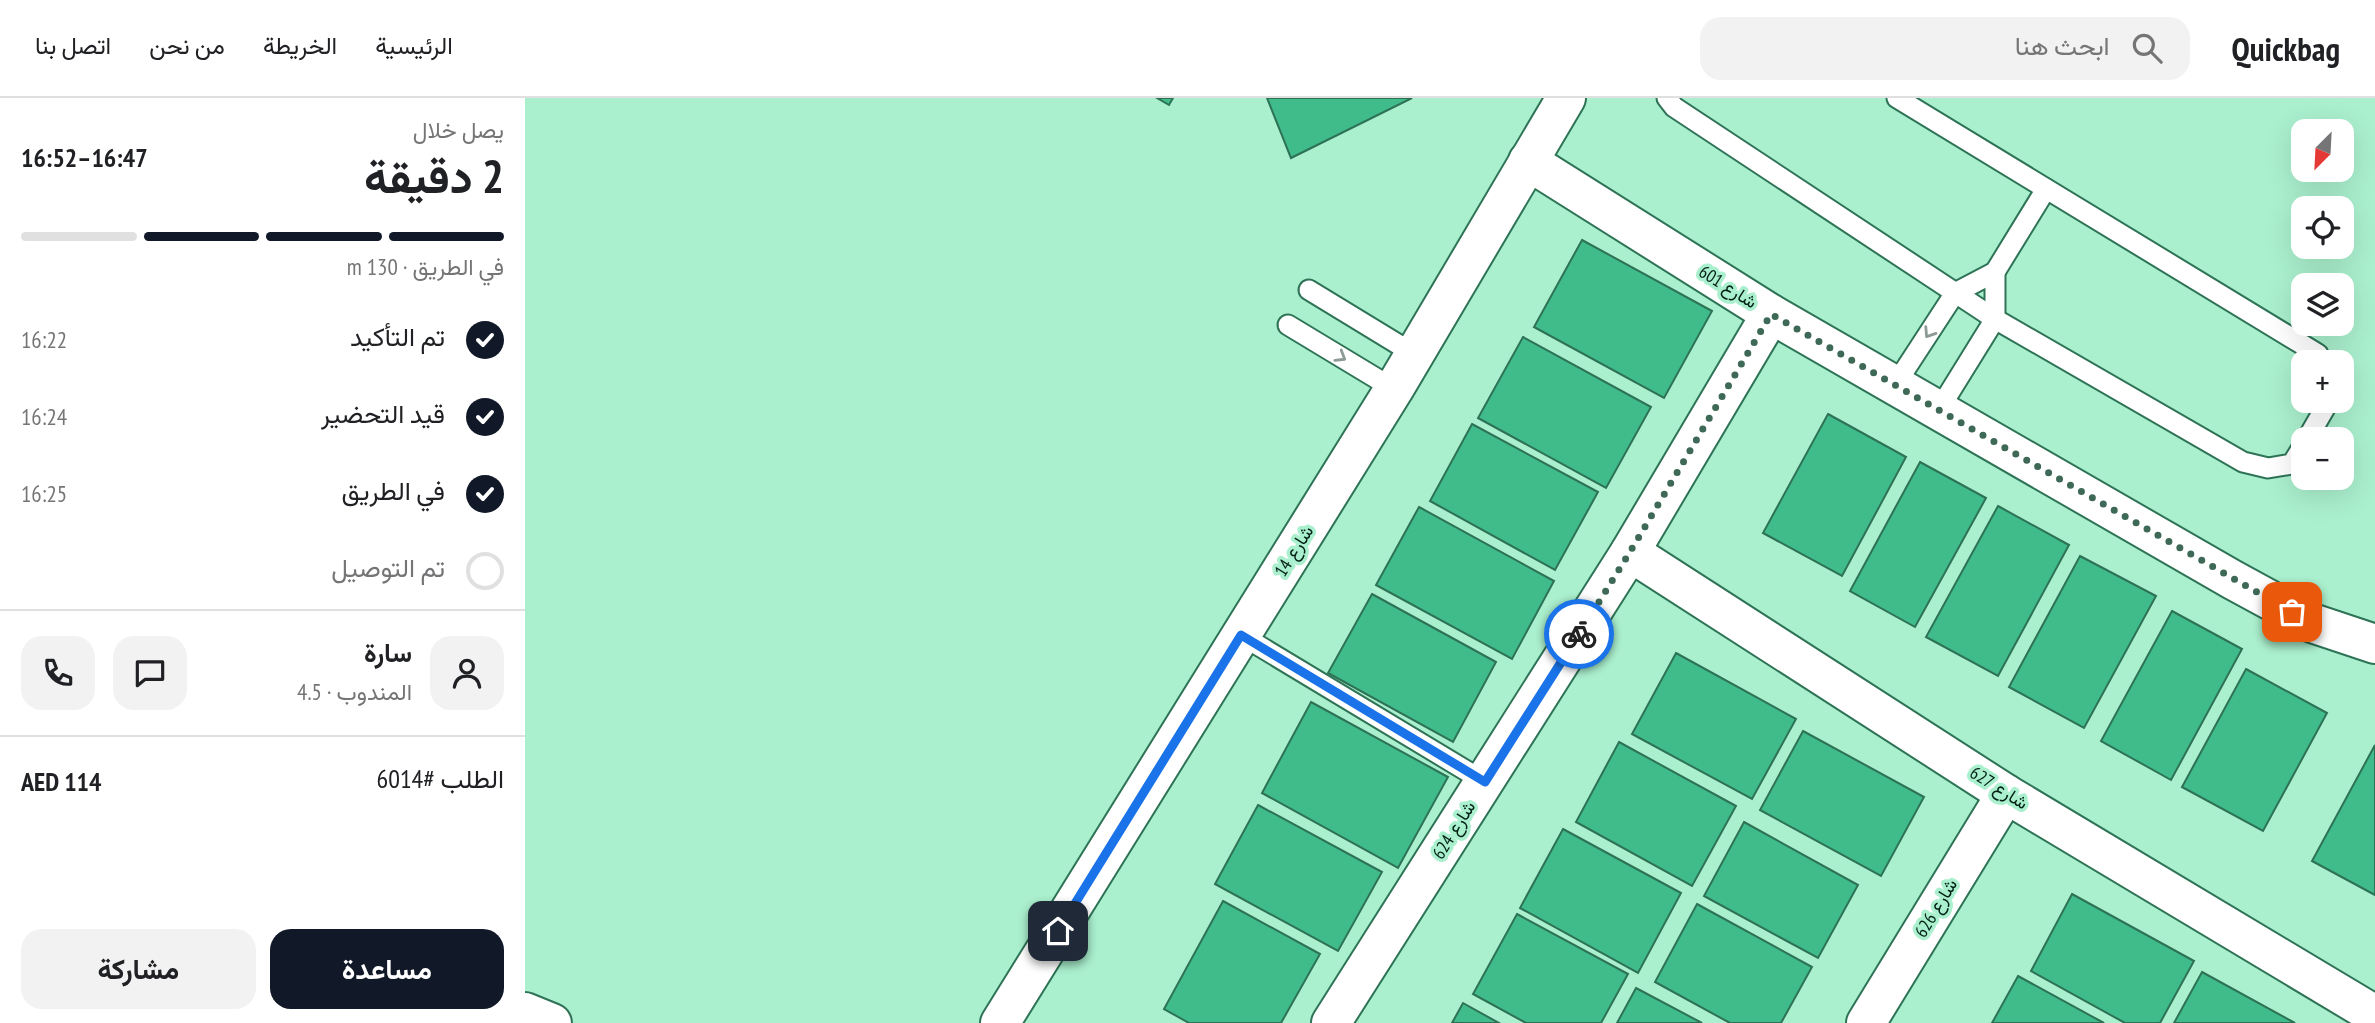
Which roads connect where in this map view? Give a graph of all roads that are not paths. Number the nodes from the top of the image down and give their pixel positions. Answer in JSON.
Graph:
{"nodes":[{"id":1,"x":1566,"y":98,"type":"edge"},
{"id":2,"x":1667,"y":98,"type":"edge"},
{"id":3,"x":1897,"y":98,"type":"edge"},
{"id":4,"x":1528,"y":161,"type":"junction"},
{"id":5,"x":2046,"y":189,"type":"junction"},
{"id":6,"x":1995,"y":272,"type":"junction"},
{"id":7,"x":1309,"y":290,"type":"dead end"},
{"id":8,"x":1955,"y":293,"type":"junction"},
{"id":9,"x":1771,"y":314,"type":"junction"},
{"id":10,"x":1994,"y":319,"type":"junction"},
{"id":11,"x":1288,"y":325,"type":"dead end"},
{"id":12,"x":2311,"y":350,"type":"edge"},
{"id":13,"x":1414,"y":354,"type":"junction"},
{"id":14,"x":1895,"y":385,"type":"junction"},
{"id":15,"x":1394,"y":389,"type":"junction"},
{"id":16,"x":1938,"y":411,"type":"junction"},
{"id":17,"x":2291,"y":464,"type":"edge"},
{"id":18,"x":1630,"y":552,"type":"junction"},
{"id":19,"x":1241,"y":635,"type":"junction"},
{"id":20,"x":2375,"y":644,"type":"edge"},
{"id":21,"x":1485,"y":782,"type":"junction"},
{"id":22,"x":2006,"y":793,"type":"junction"},
{"id":23,"x":525,"y":1012,"type":"edge"},
{"id":24,"x":1009,"y":1015,"type":"edge"},
{"id":25,"x":2375,"y":1015,"type":"edge"},
{"id":26,"x":552,"y":1023,"type":"edge"},
{"id":27,"x":1331,"y":1023,"type":"edge"},
{"id":28,"x":1866,"y":1023,"type":"edge"}],
"edges":[{"from":1,"to":4,"type":"street","name":"شارع 14"},
{"from":2,"to":8,"type":"lane"},
{"from":3,"to":5,"type":"lane"},
{"from":4,"to":9,"type":"street","name":"شارع 601"},
{"from":4,"to":13,"type":"street","name":"شارع 14"},
{"from":5,"to":6,"type":"lane"},
{"from":5,"to":12,"type":"lane"},
{"from":6,"to":8,"type":"lane"},
{"from":6,"to":10,"type":"lane"},
{"from":7,"to":13,"type":"lane"},
{"from":8,"to":10,"type":"lane"},
{"from":8,"to":14,"type":"lane","one_way":true},
{"from":9,"to":14,"type":"street","name":"شارع 601"},
{"from":9,"to":18,"type":"street","name":"شارع 624"},
{"from":10,"to":16,"type":"lane"},
{"from":10,"to":17,"type":"lane"},
{"from":11,"to":15,"type":"lane","one_way":true},
{"from":13,"to":15,"type":"street","name":"شارع 14"},
{"from":14,"to":16,"type":"street","name":"شارع 601"},
{"from":15,"to":19,"type":"street","name":"شارع 14"},
{"from":16,"to":20,"type":"street","name":"شارع 601"},
{"from":18,"to":21,"type":"street","name":"شارع 624"},
{"from":18,"to":22,"type":"street","name":"شارع 627"},
{"from":19,"to":21,"type":"lane"},
{"from":19,"to":24,"type":"street","name":"شارع 14"},
{"from":21,"to":27,"type":"street","name":"شارع 624"},
{"from":22,"to":25,"type":"street","name":"شارع 627"},
{"from":22,"to":28,"type":"street","name":"شارع 626"},
{"from":23,"to":26,"type":"street"}]}
